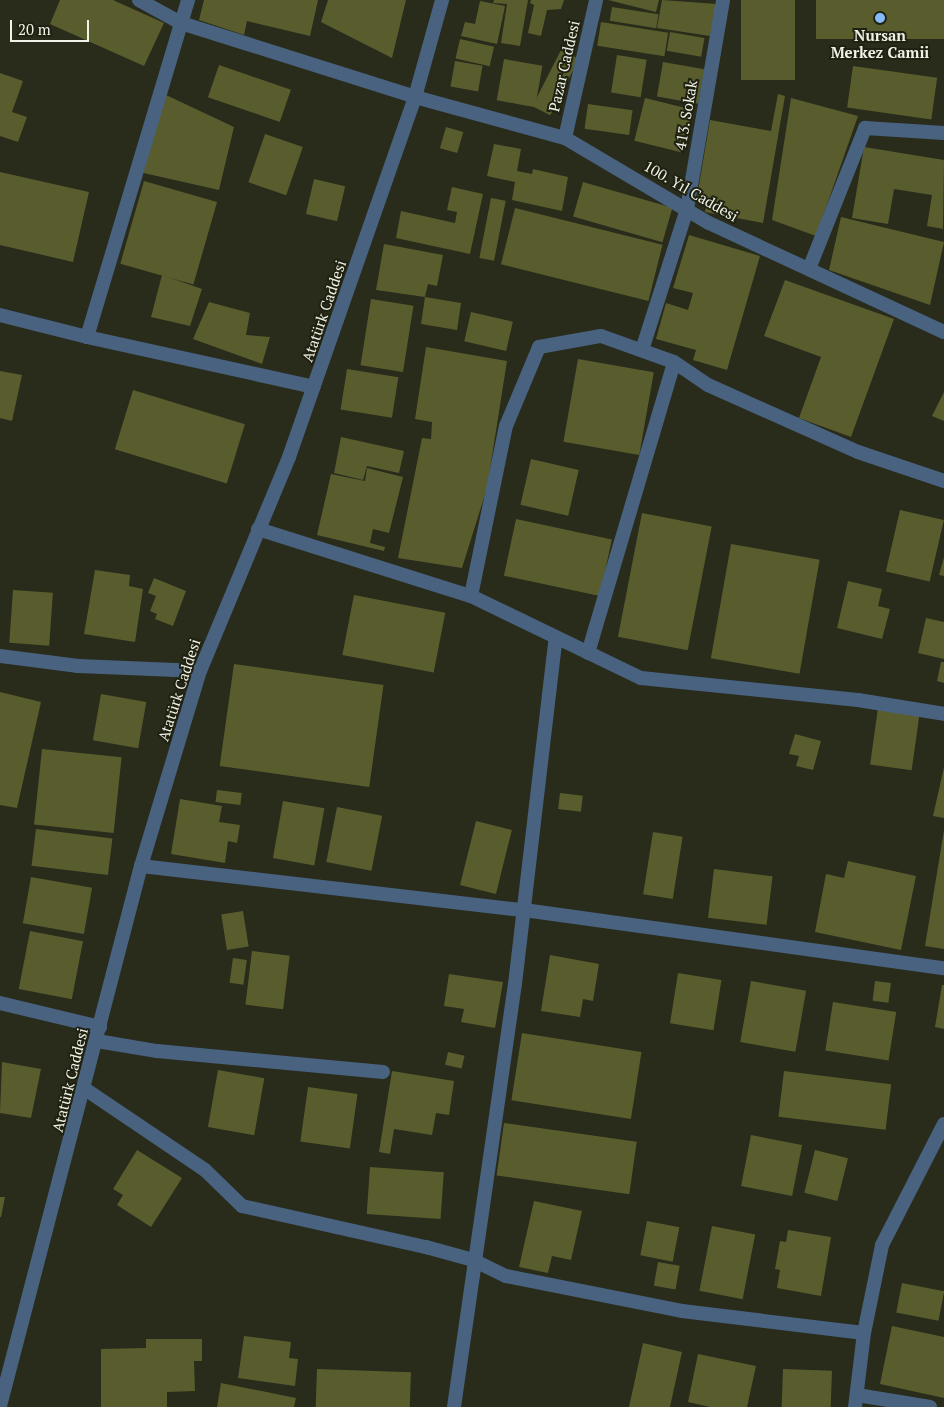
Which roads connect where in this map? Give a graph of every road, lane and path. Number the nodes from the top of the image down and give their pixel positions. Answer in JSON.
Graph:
{"nodes":[{"id":1,"x":139,"y":0,"type":"edge"},
{"id":2,"x":188,"y":0,"type":"edge"},
{"id":3,"x":442,"y":0,"type":"edge"},
{"id":4,"x":596,"y":0,"type":"edge"},
{"id":5,"x":723,"y":0,"type":"edge"},
{"id":6,"x":181,"y":23,"type":"junction"},
{"id":7,"x":415,"y":97,"type":"junction"},
{"id":8,"x":944,"y":133,"type":"edge"},
{"id":9,"x":565,"y":138,"type":"junction"},
{"id":10,"x":687,"y":209,"type":"junction"},
{"id":11,"x":809,"y":269,"type":"junction"},
{"id":12,"x":0,"y":314,"type":"edge"},
{"id":13,"x":944,"y":332,"type":"edge"},
{"id":14,"x":87,"y":338,"type":"junction"},
{"id":15,"x":642,"y":350,"type":"junction"},
{"id":16,"x":674,"y":362,"type":"junction"},
{"id":17,"x":314,"y":387,"type":"junction"},
{"id":18,"x":944,"y":480,"type":"edge"},
{"id":19,"x":258,"y":529,"type":"junction"},
{"id":20,"x":471,"y":596,"type":"junction"},
{"id":21,"x":556,"y":638,"type":"junction"},
{"id":22,"x":588,"y":653,"type":"junction"},
{"id":23,"x":0,"y":656,"type":"edge"},
{"id":24,"x":200,"y":671,"type":"junction"},
{"id":25,"x":944,"y":714,"type":"edge"},
{"id":26,"x":141,"y":866,"type":"junction"},
{"id":27,"x":524,"y":910,"type":"junction"},
{"id":28,"x":944,"y":968,"type":"edge"},
{"id":29,"x":0,"y":1003,"type":"edge"},
{"id":30,"x":100,"y":1027,"type":"junction"},
{"id":31,"x":97,"y":1041,"type":"junction"},
{"id":32,"x":383,"y":1072,"type":"dead end"},
{"id":33,"x":85,"y":1089,"type":"junction"},
{"id":34,"x":944,"y":1124,"type":"edge"},
{"id":35,"x":473,"y":1260,"type":"junction"},
{"id":36,"x":864,"y":1333,"type":"junction"},
{"id":37,"x":856,"y":1401,"type":"edge"},
{"id":38,"x":0,"y":1406,"type":"edge"},
{"id":39,"x":454,"y":1407,"type":"edge"},
{"id":40,"x":930,"y":1407,"type":"edge"}],
"edges":[{"from":1,"to":6,"type":"street","name":"100. Yıl Caddesi"},
{"from":2,"to":6,"type":"street"},
{"from":3,"to":7,"type":"street","name":"Atatürk Caddesi"},
{"from":4,"to":9,"type":"street","name":"Pazar Caddesi"},
{"from":5,"to":10,"type":"street","name":"413. Sokak"},
{"from":6,"to":7,"type":"street","name":"100. Yıl Caddesi"},
{"from":6,"to":14,"type":"street"},
{"from":7,"to":9,"type":"street","name":"100. Yıl Caddesi"},
{"from":7,"to":17,"type":"street","name":"Atatürk Caddesi"},
{"from":8,"to":11,"type":"street"},
{"from":9,"to":10,"type":"street","name":"100. Yıl Caddesi"},
{"from":10,"to":11,"type":"street","name":"100. Yıl Caddesi"},
{"from":10,"to":15,"type":"street","name":"413. Sokak"},
{"from":11,"to":13,"type":"street","name":"100. Yıl Caddesi"},
{"from":12,"to":14,"type":"street"},
{"from":14,"to":17,"type":"street"},
{"from":15,"to":16,"type":"street"},
{"from":15,"to":20,"type":"street"},
{"from":16,"to":18,"type":"street"},
{"from":16,"to":22,"type":"street"},
{"from":17,"to":19,"type":"street","name":"Atatürk Caddesi"},
{"from":19,"to":20,"type":"street"},
{"from":19,"to":24,"type":"street","name":"Atatürk Caddesi"},
{"from":20,"to":21,"type":"street"},
{"from":21,"to":22,"type":"street"},
{"from":21,"to":27,"type":"street"},
{"from":22,"to":25,"type":"street"},
{"from":23,"to":24,"type":"street"},
{"from":24,"to":26,"type":"street","name":"Atatürk Caddesi"},
{"from":26,"to":27,"type":"street"},
{"from":26,"to":30,"type":"street","name":"Atatürk Caddesi"},
{"from":27,"to":28,"type":"street"},
{"from":27,"to":35,"type":"street"},
{"from":29,"to":30,"type":"street"},
{"from":30,"to":31,"type":"street","name":"Atatürk Caddesi"},
{"from":31,"to":32,"type":"street"},
{"from":31,"to":33,"type":"street","name":"Atatürk Caddesi"},
{"from":33,"to":35,"type":"street"},
{"from":33,"to":38,"type":"street","name":"Atatürk Caddesi"},
{"from":34,"to":36,"type":"street"},
{"from":35,"to":36,"type":"street"},
{"from":35,"to":39,"type":"street"},
{"from":36,"to":37,"type":"street"},
{"from":37,"to":40,"type":"street"}]}
